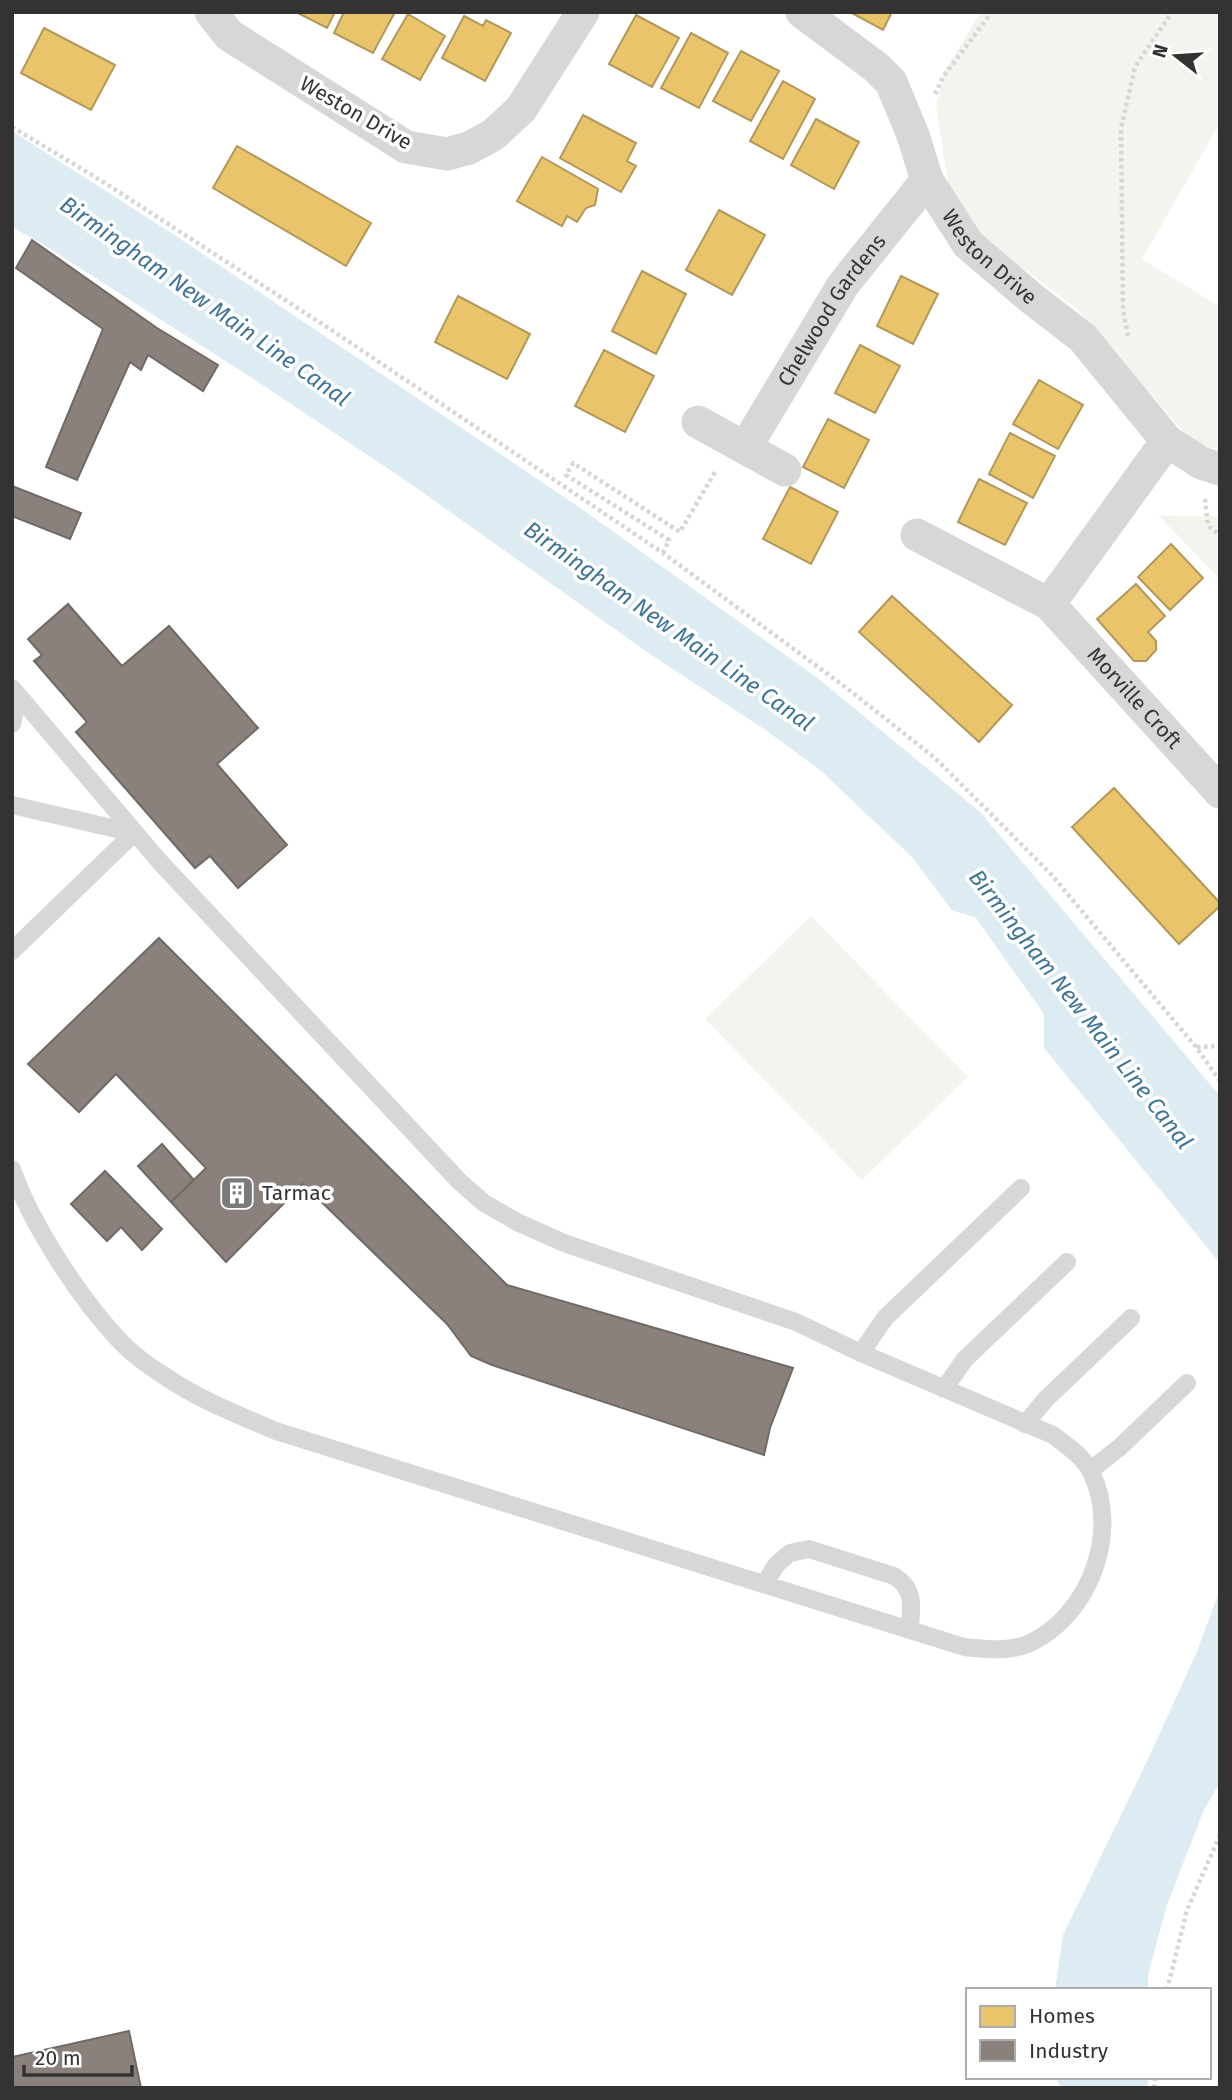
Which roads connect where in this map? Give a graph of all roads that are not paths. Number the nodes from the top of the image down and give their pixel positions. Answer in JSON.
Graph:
{"nodes":[{"id":1,"x":211,"y":12,"type":"edge"},
{"id":2,"x":583,"y":12,"type":"edge"},
{"id":3,"x":802,"y":12,"type":"edge"},
{"id":4,"x":927,"y":180,"type":"junction"},
{"id":5,"x":698,"y":422,"type":"dead end"},
{"id":6,"x":1167,"y":441,"type":"junction"},
{"id":7,"x":740,"y":444,"type":"junction"},
{"id":8,"x":1220,"y":469,"type":"edge"},
{"id":9,"x":785,"y":470,"type":"dead end"},
{"id":10,"x":917,"y":535,"type":"dead end"},
{"id":11,"x":1049,"y":604,"type":"junction"},
{"id":12,"x":12,"y":688,"type":"edge"},
{"id":13,"x":12,"y":703,"type":"edge"},
{"id":14,"x":12,"y":724,"type":"edge"},
{"id":15,"x":1220,"y":792,"type":"edge"},
{"id":16,"x":12,"y":806,"type":"edge"},
{"id":17,"x":134,"y":832,"type":"junction"},
{"id":18,"x":12,"y":951,"type":"edge"},
{"id":19,"x":12,"y":1170,"type":"edge"},
{"id":20,"x":1021,"y":1188,"type":"dead end"},
{"id":21,"x":1067,"y":1262,"type":"dead end"},
{"id":22,"x":1131,"y":1318,"type":"dead end"},
{"id":23,"x":861,"y":1353,"type":"junction"},
{"id":24,"x":1187,"y":1382,"type":"dead end"},
{"id":25,"x":944,"y":1389,"type":"junction"},
{"id":26,"x":1025,"y":1424,"type":"junction"},
{"id":27,"x":1091,"y":1471,"type":"junction"},
{"id":28,"x":764,"y":1584,"type":"junction"},
{"id":29,"x":910,"y":1629,"type":"junction"}],
"edges":[{"from":1,"to":2,"type":"street","name":"Weston Drive"},
{"from":3,"to":4,"type":"street","name":"Weston Drive"},
{"from":4,"to":6,"type":"street","name":"Weston Drive"},
{"from":4,"to":7,"type":"street","name":"Chelwood Gardens"},
{"from":5,"to":7,"type":"street"},
{"from":6,"to":8,"type":"street","name":"Weston Drive"},
{"from":6,"to":11,"type":"street"},
{"from":7,"to":9,"type":"street"},
{"from":10,"to":11,"type":"street","name":"Morville Croft"},
{"from":11,"to":15,"type":"street","name":"Morville Croft"},
{"from":12,"to":17,"type":"lane"},
{"from":13,"to":14,"type":"lane"},
{"from":16,"to":17,"type":"lane"},
{"from":17,"to":18,"type":"lane"},
{"from":17,"to":23,"type":"lane"},
{"from":19,"to":28,"type":"lane"},
{"from":20,"to":23,"type":"lane"},
{"from":21,"to":25,"type":"lane"},
{"from":22,"to":26,"type":"lane"},
{"from":23,"to":25,"type":"lane"},
{"from":24,"to":27,"type":"lane"},
{"from":25,"to":26,"type":"lane"},
{"from":26,"to":27,"type":"lane"},
{"from":27,"to":29,"type":"lane"},
{"from":28,"to":29,"type":"lane"},
{"from":28,"to":29,"type":"lane"}]}
